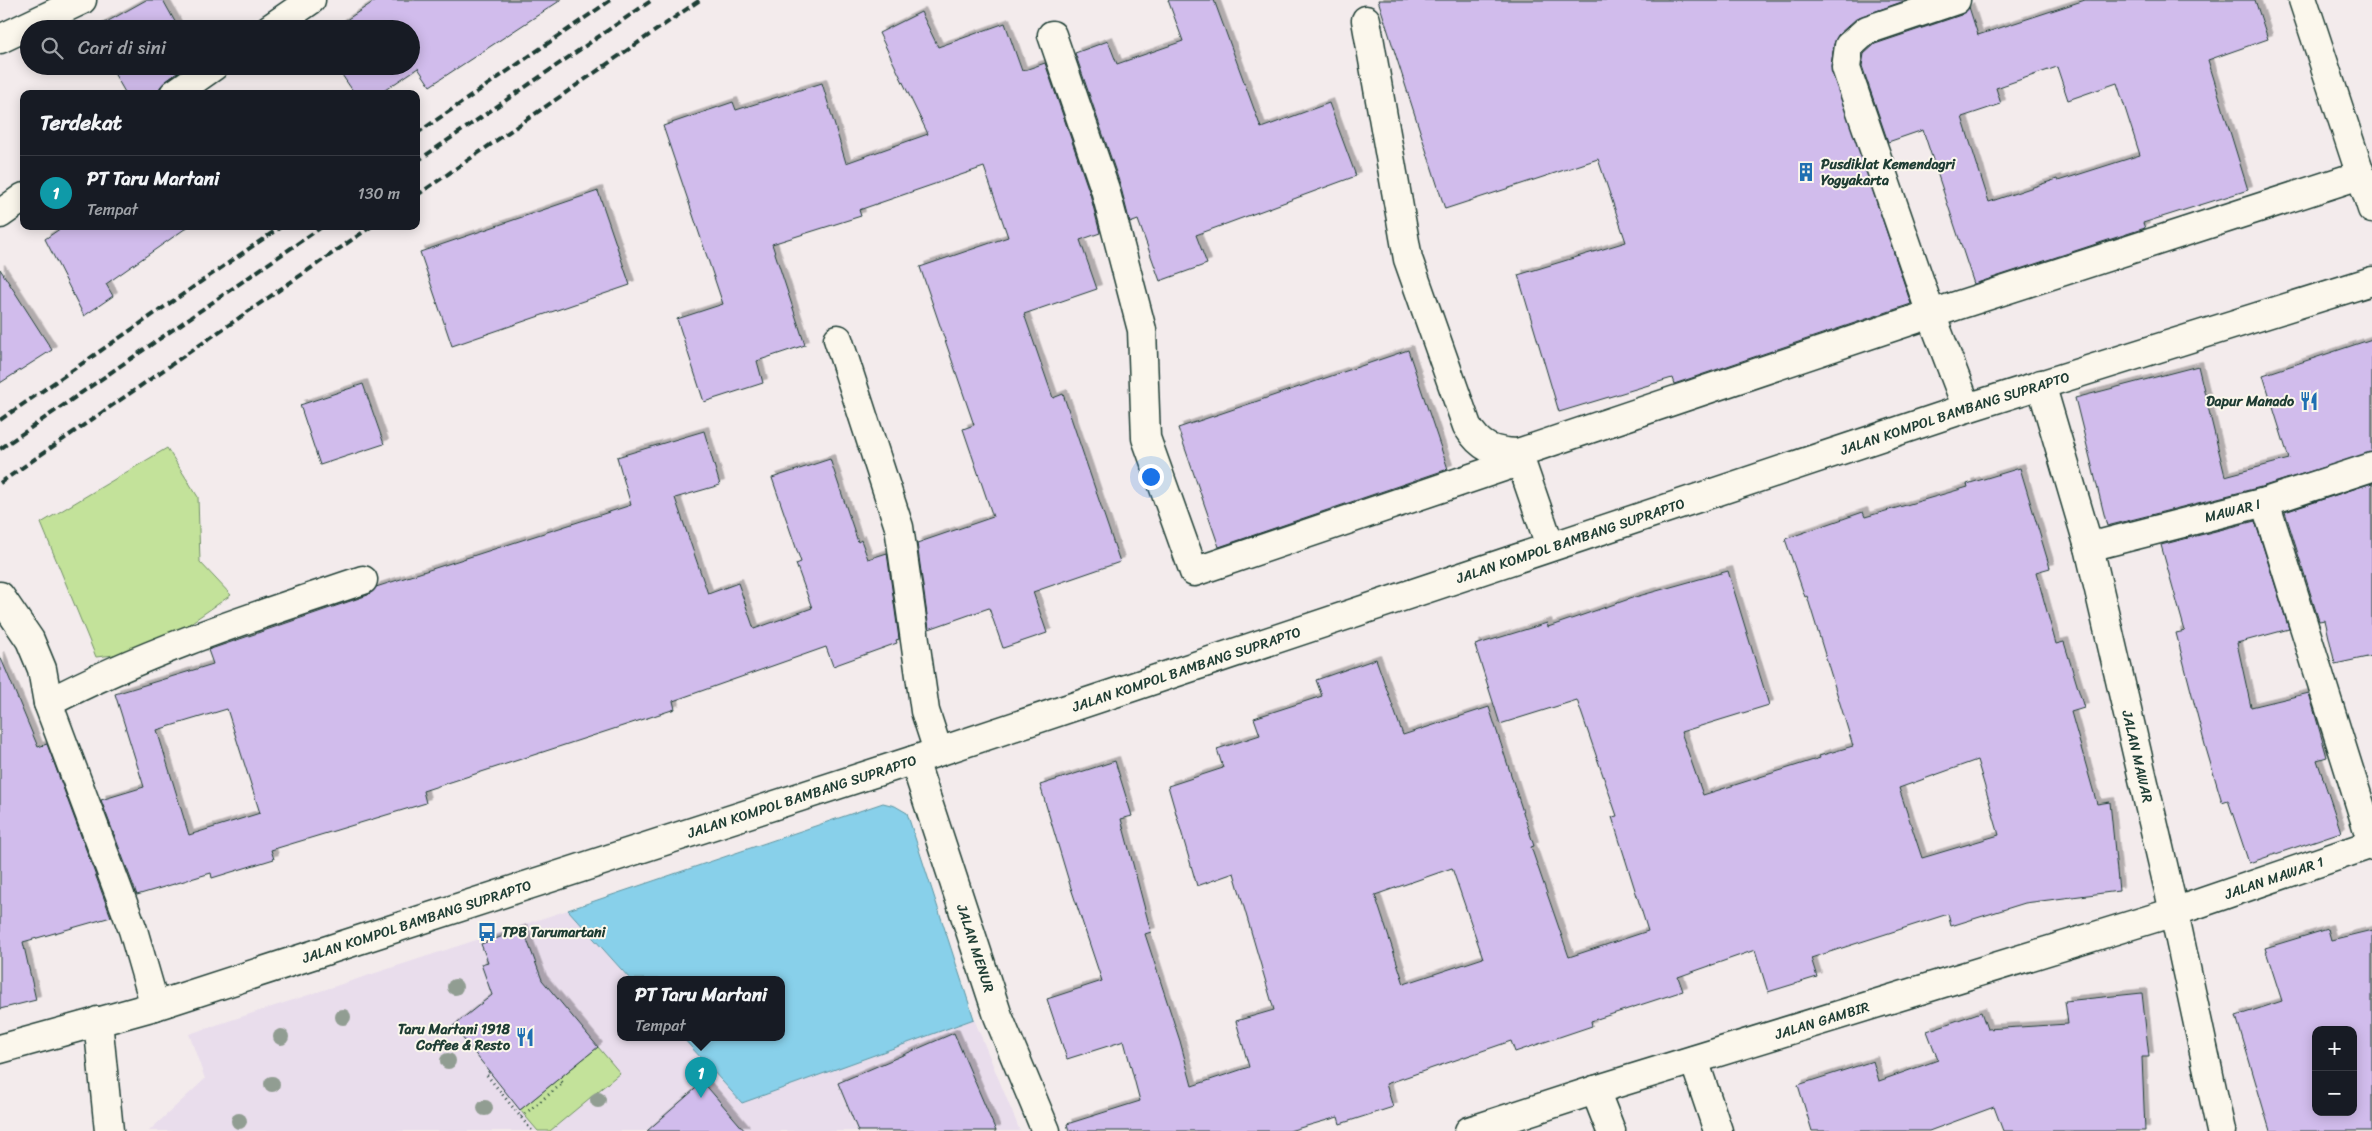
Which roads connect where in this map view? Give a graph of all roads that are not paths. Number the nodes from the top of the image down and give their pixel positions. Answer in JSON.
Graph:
{"nodes":[{"id":1,"x":82,"y":0,"type":"edge"},
{"id":2,"x":311,"y":0,"type":"edge"},
{"id":3,"x":1956,"y":0,"type":"edge"},
{"id":4,"x":2303,"y":0,"type":"edge"},
{"id":5,"x":40,"y":20,"type":"edge"},
{"id":6,"x":282,"y":20,"type":"edge"},
{"id":7,"x":1366,"y":20,"type":"dead end"},
{"id":8,"x":20,"y":29,"type":"edge"},
{"id":9,"x":1052,"y":35,"type":"dead end"},
{"id":10,"x":0,"y":39,"type":"edge"},
{"id":11,"x":201,"y":75,"type":"edge"},
{"id":12,"x":180,"y":90,"type":"edge"},
{"id":13,"x":2360,"y":175,"type":"junction"},
{"id":14,"x":20,"y":200,"type":"edge"},
{"id":15,"x":2372,"y":209,"type":"edge"},
{"id":16,"x":0,"y":214,"type":"edge"},
{"id":17,"x":2372,"y":281,"type":"edge"},
{"id":18,"x":1931,"y":314,"type":"junction"},
{"id":19,"x":838,"y":339,"type":"dead end"},
{"id":20,"x":2041,"y":384,"type":"junction"},
{"id":21,"x":1967,"y":408,"type":"junction"},
{"id":22,"x":1519,"y":457,"type":"junction"},
{"id":23,"x":2372,"y":467,"type":"edge"},
{"id":24,"x":2265,"y":502,"type":"junction"},
{"id":25,"x":1550,"y":546,"type":"junction"},
{"id":26,"x":2089,"y":548,"type":"junction"},
{"id":27,"x":363,"y":580,"type":"dead end"},
{"id":28,"x":0,"y":596,"type":"edge"},
{"id":29,"x":48,"y":703,"type":"junction"},
{"id":30,"x":926,"y":756,"type":"junction"},
{"id":31,"x":2372,"y":844,"type":"edge"},
{"id":32,"x":2174,"y":912,"type":"junction"},
{"id":33,"x":155,"y":1006,"type":"junction"},
{"id":34,"x":98,"y":1021,"type":"junction"},
{"id":35,"x":0,"y":1049,"type":"edge"},
{"id":36,"x":1694,"y":1060,"type":"junction"},
{"id":37,"x":1595,"y":1090,"type":"junction"},
{"id":38,"x":109,"y":1131,"type":"edge"},
{"id":39,"x":1046,"y":1131,"type":"edge"},
{"id":40,"x":1469,"y":1131,"type":"edge"},
{"id":41,"x":1610,"y":1131,"type":"edge"},
{"id":42,"x":1718,"y":1131,"type":"edge"},
{"id":43,"x":2221,"y":1131,"type":"edge"}],
"edges":[{"from":1,"to":5,"type":"street"},
{"from":2,"to":6,"type":"street"},
{"from":3,"to":18,"type":"street"},
{"from":4,"to":13,"type":"street"},
{"from":7,"to":22,"type":"street"},
{"from":8,"to":10,"type":"street"},
{"from":9,"to":22,"type":"street"},
{"from":11,"to":12,"type":"street"},
{"from":13,"to":15,"type":"street"},
{"from":13,"to":18,"type":"street"},
{"from":14,"to":16,"type":"street"},
{"from":17,"to":20,"type":"street","name":"JALAN KOMPOL BAMBANG SUPRAPTO"},
{"from":18,"to":21,"type":"street"},
{"from":18,"to":22,"type":"street"},
{"from":19,"to":30,"type":"street","name":"JALAN MENUR"},
{"from":20,"to":21,"type":"street","name":"JALAN KOMPOL BAMBANG SUPRAPTO"},
{"from":20,"to":26,"type":"street","name":"JALAN MAWAR"},
{"from":21,"to":25,"type":"street","name":"JALAN KOMPOL BAMBANG SUPRAPTO"},
{"from":22,"to":25,"type":"street"},
{"from":23,"to":24,"type":"street","name":"MAWAR I"},
{"from":24,"to":26,"type":"street","name":"MAWAR I"},
{"from":24,"to":31,"type":"street"},
{"from":25,"to":30,"type":"street","name":"JALAN KOMPOL BAMBANG SUPRAPTO"},
{"from":26,"to":32,"type":"street","name":"JALAN MAWAR"},
{"from":27,"to":29,"type":"street"},
{"from":28,"to":29,"type":"street"},
{"from":29,"to":33,"type":"street"},
{"from":30,"to":33,"type":"street","name":"JALAN KOMPOL BAMBANG SUPRAPTO"},
{"from":30,"to":39,"type":"street","name":"JALAN MENUR"},
{"from":31,"to":32,"type":"street","name":"JALAN MAWAR 1"},
{"from":32,"to":36,"type":"street","name":"JALAN GAMBIR"},
{"from":32,"to":43,"type":"street","name":"JALAN MAWAR"},
{"from":33,"to":34,"type":"street","name":"JALAN KOMPOL BAMBANG SUPRAPTO"},
{"from":34,"to":35,"type":"street","name":"JALAN KOMPOL BAMBANG SUPRAPTO"},
{"from":34,"to":38,"type":"street"},
{"from":36,"to":37,"type":"street","name":"JALAN GAMBIR"},
{"from":36,"to":42,"type":"street"},
{"from":37,"to":40,"type":"street","name":"JALAN GAMBIR"},
{"from":37,"to":41,"type":"street"}]}
